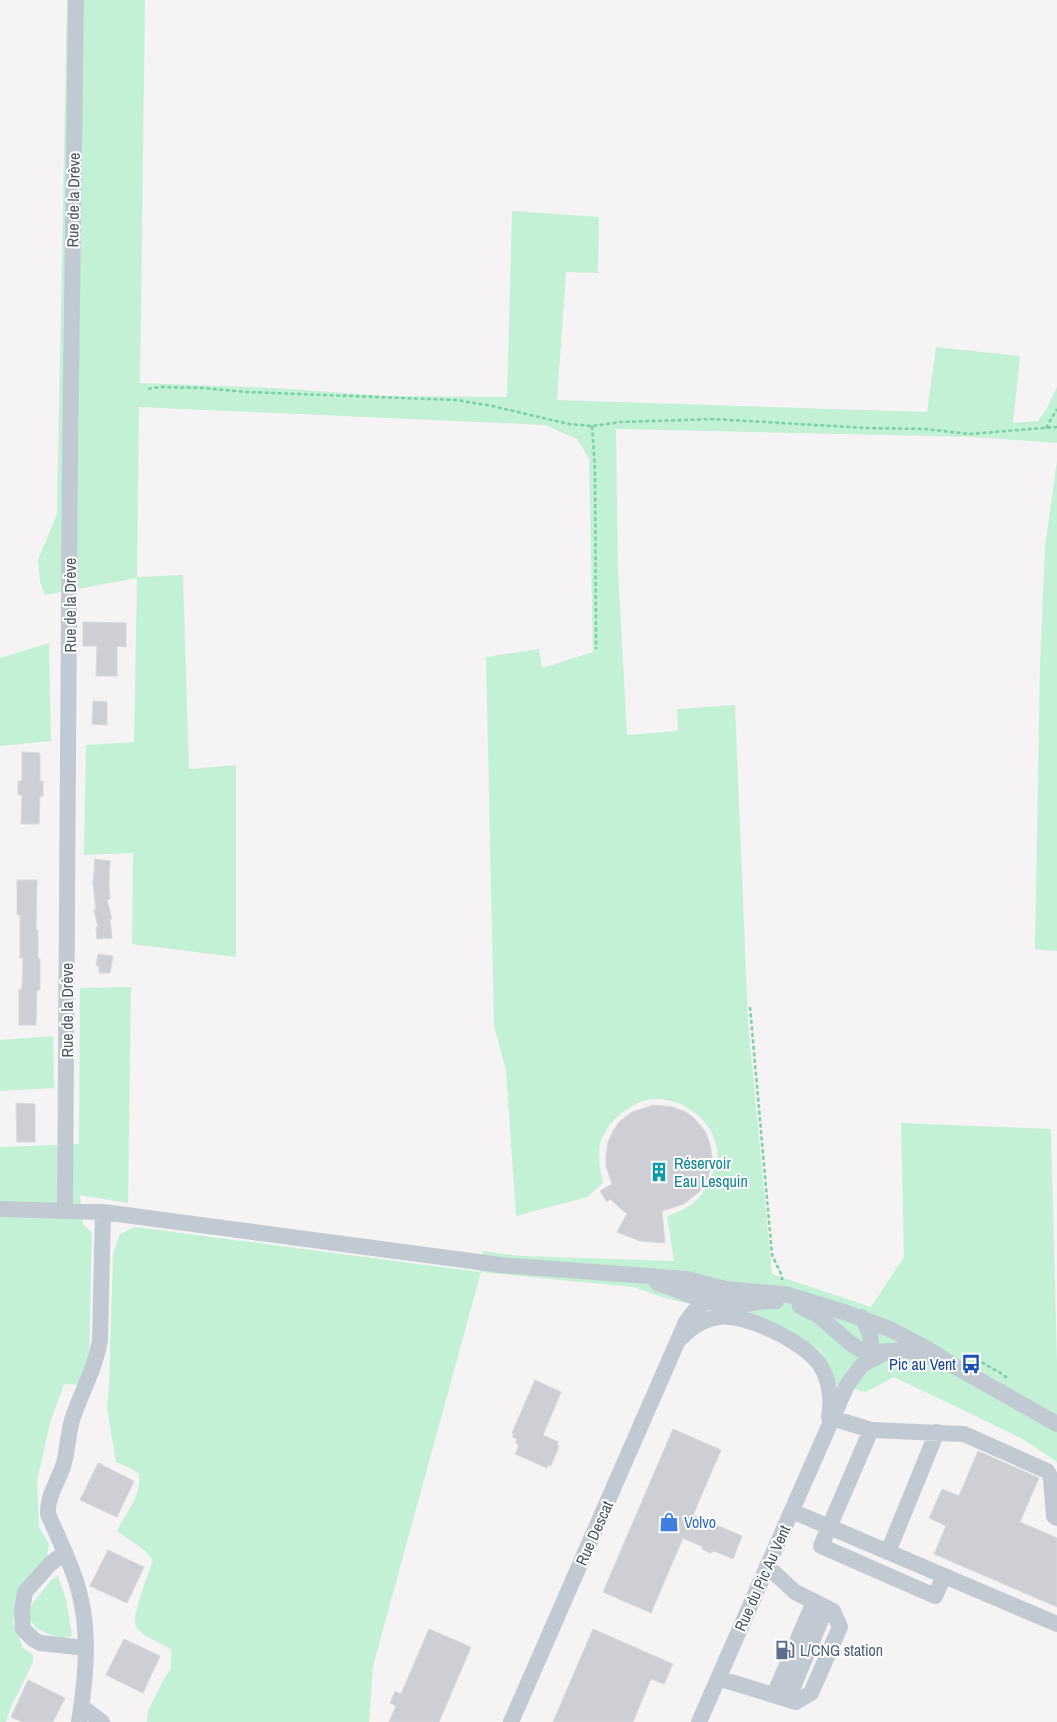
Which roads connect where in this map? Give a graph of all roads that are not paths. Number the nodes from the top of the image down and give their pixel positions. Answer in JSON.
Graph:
{"nodes":[{"id":1,"x":76,"y":0,"type":"edge"},
{"id":2,"x":0,"y":1209,"type":"edge"},
{"id":3,"x":65,"y":1210,"type":"junction"},
{"id":4,"x":102,"y":1212,"type":"junction"},
{"id":5,"x":672,"y":1283,"type":"junction"},
{"id":6,"x":735,"y":1290,"type":"junction"},
{"id":7,"x":706,"y":1301,"type":"junction"},
{"id":8,"x":861,"y":1318,"type":"junction"},
{"id":9,"x":757,"y":1325,"type":"joint"},
{"id":10,"x":676,"y":1344,"type":"junction"},
{"id":11,"x":866,"y":1358,"type":"junction"},
{"id":12,"x":956,"y":1367,"type":"junction"},
{"id":13,"x":832,"y":1418,"type":"junction"},
{"id":14,"x":1057,"y":1424,"type":"edge"},
{"id":15,"x":871,"y":1430,"type":"junction"},
{"id":16,"x":937,"y":1432,"type":"junction"},
{"id":17,"x":825,"y":1434,"type":"junction"},
{"id":18,"x":792,"y":1510,"type":"junction"},
{"id":19,"x":1057,"y":1518,"type":"edge"},
{"id":20,"x":829,"y":1527,"type":"junction"},
{"id":21,"x":888,"y":1552,"type":"junction"},
{"id":22,"x":64,"y":1553,"type":"junction"},
{"id":23,"x":767,"y":1566,"type":"junction"},
{"id":24,"x":944,"y":1576,"type":"junction"},
{"id":25,"x":820,"y":1605,"type":"junction"},
{"id":26,"x":1057,"y":1624,"type":"edge"},
{"id":27,"x":86,"y":1648,"type":"junction"},
{"id":28,"x":718,"y":1678,"type":"junction"},
{"id":29,"x":781,"y":1697,"type":"junction"},
{"id":30,"x":80,"y":1714,"type":"edge"},
{"id":31,"x":102,"y":1722,"type":"edge"},
{"id":32,"x":511,"y":1722,"type":"edge"},
{"id":33,"x":699,"y":1722,"type":"edge"}],
"edges":[{"from":1,"to":3,"type":"street","name":"Rue de la Drève"},
{"from":2,"to":3,"type":"street"},
{"from":3,"to":4,"type":"street"},
{"from":4,"to":5,"type":"street"},
{"from":4,"to":22,"type":"street"},
{"from":5,"to":6,"type":"street"},
{"from":5,"to":7,"type":"street"},
{"from":6,"to":7,"type":"street","name":"Rue Descat"},
{"from":6,"to":8,"type":"street"},
{"from":7,"to":10,"type":"street","name":"Rue Descat"},
{"from":7,"to":11,"type":"street"},
{"from":8,"to":11,"type":"street"},
{"from":8,"to":12,"type":"street"},
{"from":9,"to":10,"type":"street","name":"Rue Descat"},
{"from":9,"to":17,"type":"street","name":"Rue du Pic Au Vent"},
{"from":10,"to":32,"type":"street","name":"Rue Descat"},
{"from":11,"to":12,"type":"street","name":"Rue du Pic Au Vent"},
{"from":11,"to":13,"type":"street","name":"Rue du Pic Au Vent"},
{"from":12,"to":14,"type":"street"},
{"from":13,"to":15,"type":"street"},
{"from":13,"to":17,"type":"street","name":"Rue du Pic Au Vent"},
{"from":15,"to":16,"type":"street"},
{"from":15,"to":20,"type":"street"},
{"from":16,"to":19,"type":"street"},
{"from":16,"to":21,"type":"street"},
{"from":17,"to":18,"type":"street","name":"Rue du Pic Au Vent"},
{"from":18,"to":20,"type":"street"},
{"from":18,"to":23,"type":"street","name":"Rue du Pic Au Vent"},
{"from":20,"to":21,"type":"street"},
{"from":20,"to":24,"type":"street"},
{"from":21,"to":24,"type":"street"},
{"from":22,"to":27,"type":"street"},
{"from":22,"to":27,"type":"street"},
{"from":23,"to":25,"type":"street"},
{"from":23,"to":28,"type":"street","name":"Rue du Pic Au Vent"},
{"from":24,"to":26,"type":"street"},
{"from":25,"to":29,"type":"street"},
{"from":25,"to":29,"type":"street"},
{"from":27,"to":30,"type":"street"},
{"from":28,"to":29,"type":"street"},
{"from":28,"to":33,"type":"street","name":"Rue du Pic Au Vent"},
{"from":30,"to":31,"type":"street"}]}
